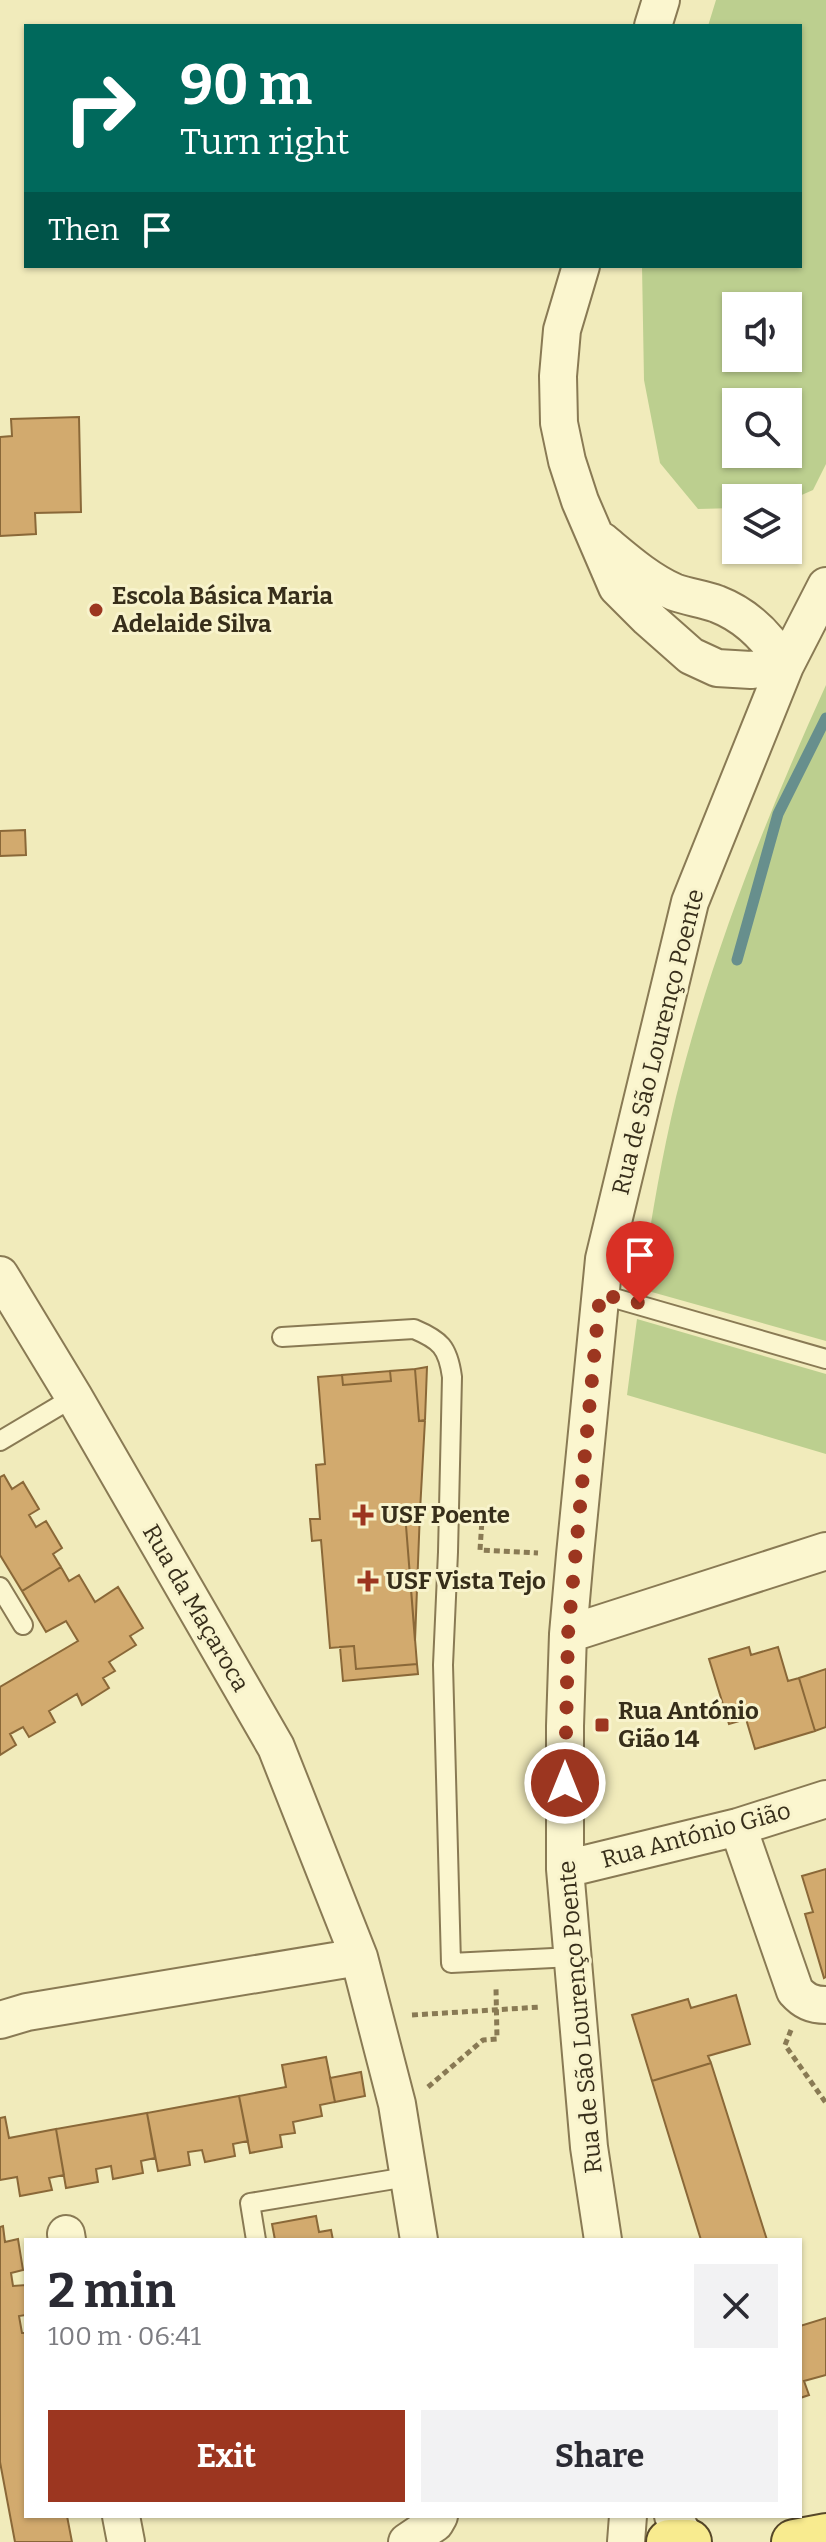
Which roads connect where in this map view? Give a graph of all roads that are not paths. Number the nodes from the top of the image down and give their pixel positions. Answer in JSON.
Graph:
{"nodes":[{"id":1,"x":661,"y":0,"type":"edge"},
{"id":2,"x":654,"y":24,"type":"edge"},
{"id":3,"x":580,"y":268,"type":"edge"},
{"id":4,"x":595,"y":535,"type":"junction"},
{"id":5,"x":826,"y":586,"type":"edge"},
{"id":6,"x":785,"y":666,"type":"junction"},
{"id":7,"x":0,"y":1275,"type":"edge"},
{"id":8,"x":600,"y":1294,"type":"junction"},
{"id":9,"x":282,"y":1337,"type":"dead end"},
{"id":10,"x":826,"y":1359,"type":"edge"},
{"id":11,"x":74,"y":1397,"type":"junction"},
{"id":12,"x":0,"y":1441,"type":"edge"},
{"id":13,"x":826,"y":1551,"type":"edge"},
{"id":14,"x":0,"y":1587,"type":"edge"},
{"id":15,"x":23,"y":1625,"type":"dead end"},
{"id":16,"x":568,"y":1634,"type":"junction"},
{"id":17,"x":826,"y":1799,"type":"edge"},
{"id":18,"x":738,"y":1827,"type":"junction"},
{"id":19,"x":565,"y":1869,"type":"junction"},
{"id":20,"x":359,"y":1957,"type":"junction"},
{"id":21,"x":573,"y":1957,"type":"junction"},
{"id":22,"x":814,"y":2002,"type":"edge"},
{"id":23,"x":0,"y":2020,"type":"edge"},
{"id":24,"x":407,"y":2177,"type":"junction"},
{"id":25,"x":256,"y":2238,"type":"edge"},
{"id":26,"x":419,"y":2238,"type":"edge"},
{"id":27,"x":603,"y":2238,"type":"edge"},
{"id":28,"x":121,"y":2518,"type":"edge"},
{"id":29,"x":438,"y":2518,"type":"edge"},
{"id":30,"x":628,"y":2518,"type":"edge"},
{"id":31,"x":674,"y":2518,"type":"edge"},
{"id":32,"x":826,"y":2536,"type":"edge"},
{"id":33,"x":126,"y":2542,"type":"edge"},
{"id":34,"x":407,"y":2542,"type":"edge"},
{"id":35,"x":626,"y":2542,"type":"edge"},
{"id":36,"x":669,"y":2542,"type":"edge"},
{"id":37,"x":688,"y":2542,"type":"edge"},
{"id":38,"x":794,"y":2542,"type":"edge"}],
"edges":[{"from":1,"to":2,"type":"street"},
{"from":3,"to":4,"type":"street"},
{"from":4,"to":6,"type":"street"},
{"from":4,"to":6,"type":"street"},
{"from":5,"to":6,"type":"street","name":"Rua de São Lourenço Poente"},
{"from":6,"to":8,"type":"street","name":"Rua de São Lourenço Poente"},
{"from":7,"to":11,"type":"street","name":"Rua da Maçaroca"},
{"from":8,"to":10,"type":"lane"},
{"from":8,"to":16,"type":"street","name":"Rua de São Lourenço Poente"},
{"from":9,"to":21,"type":"lane"},
{"from":11,"to":12,"type":"lane"},
{"from":11,"to":20,"type":"street","name":"Rua da Maçaroca"},
{"from":13,"to":16,"type":"street"},
{"from":14,"to":15,"type":"lane"},
{"from":16,"to":19,"type":"street","name":"Rua de São Lourenço Poente"},
{"from":17,"to":18,"type":"street","name":"Rua António Gião"},
{"from":18,"to":19,"type":"street","name":"Rua António Gião"},
{"from":18,"to":22,"type":"street"},
{"from":19,"to":21,"type":"street","name":"Rua de São Lourenço Poente"},
{"from":20,"to":23,"type":"street"},
{"from":20,"to":24,"type":"street","name":"Rua da Maçaroca"},
{"from":21,"to":27,"type":"street","name":"Rua de São Lourenço Poente"},
{"from":24,"to":25,"type":"lane"},
{"from":24,"to":26,"type":"street","name":"Rua da Maçaroca"},
{"from":28,"to":33,"type":"street"},
{"from":29,"to":34,"type":"street"},
{"from":30,"to":35,"type":"street"},
{"from":31,"to":37,"type":"street"},
{"from":32,"to":38,"type":"main road"},
{"from":36,"to":37,"type":"main road"}]}
